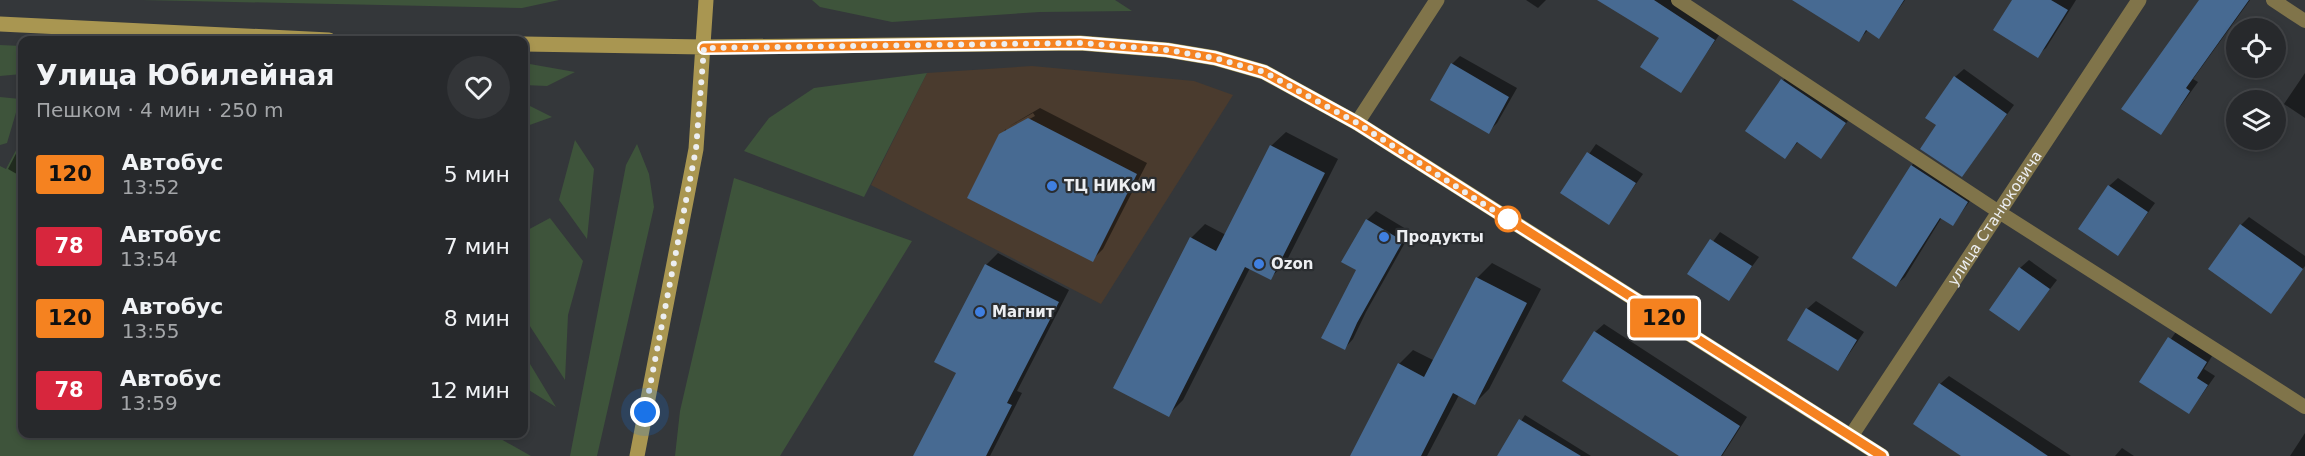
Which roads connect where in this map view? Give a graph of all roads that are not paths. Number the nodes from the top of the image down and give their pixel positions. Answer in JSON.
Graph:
{"nodes":[{"id":1,"x":706,"y":0,"type":"edge"},
{"id":2,"x":1437,"y":0,"type":"edge"},
{"id":3,"x":1678,"y":0,"type":"edge"},
{"id":4,"x":2139,"y":0,"type":"edge"},
{"id":5,"x":2273,"y":0,"type":"edge"},
{"id":6,"x":2305,"y":21,"type":"edge"},
{"id":7,"x":0,"y":24,"type":"edge"},
{"id":8,"x":247,"y":36,"type":"edge"},
{"id":9,"x":528,"y":44,"type":"edge"},
{"id":10,"x":704,"y":48,"type":"junction"},
{"id":11,"x":1357,"y":123,"type":"junction"},
{"id":12,"x":1999,"y":212,"type":"junction"},
{"id":13,"x":2305,"y":407,"type":"edge"},
{"id":14,"x":1851,"y":436,"type":"junction"},
{"id":15,"x":637,"y":456,"type":"edge"},
{"id":16,"x":1882,"y":456,"type":"edge"}],
"edges":[{"from":1,"to":10,"type":"main road"},
{"from":2,"to":11,"type":"street"},
{"from":3,"to":12,"type":"lane"},
{"from":4,"to":12,"type":"street","name":"улица Станюковича"},
{"from":5,"to":6,"type":"lane"},
{"from":7,"to":8,"type":"main road"},
{"from":9,"to":10,"type":"main road"},
{"from":10,"to":11,"type":"main road"},
{"from":10,"to":15,"type":"main road"},
{"from":11,"to":14,"type":"main road"},
{"from":12,"to":13,"type":"lane"},
{"from":12,"to":14,"type":"street","name":"улица Станюковича"},
{"from":14,"to":16,"type":"main road"}]}
